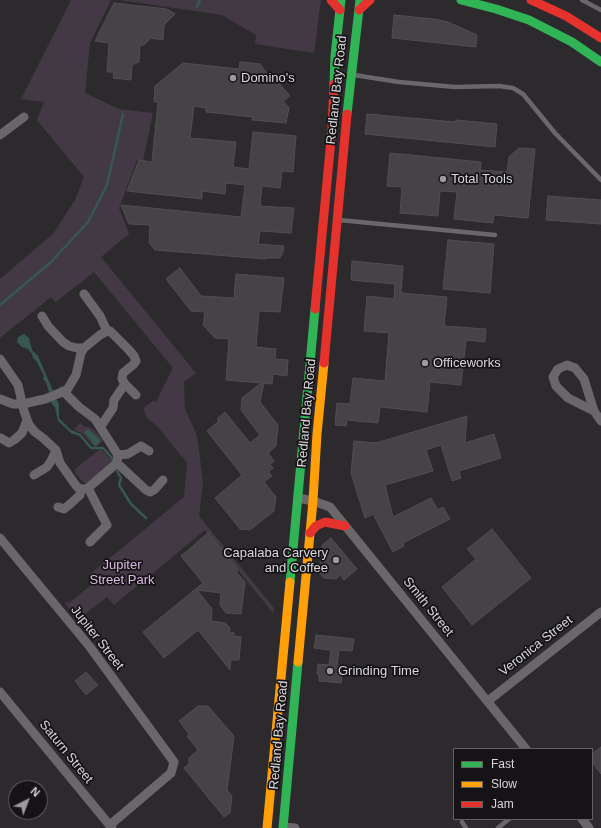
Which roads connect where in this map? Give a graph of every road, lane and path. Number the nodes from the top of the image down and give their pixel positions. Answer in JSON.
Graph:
{"nodes":[{"id":1,"x":331,"y":0,"type":"edge"},
{"id":2,"x":341,"y":0,"type":"edge"},
{"id":3,"x":360,"y":0,"type":"edge"},
{"id":4,"x":370,"y":0,"type":"edge"},
{"id":5,"x":461,"y":0,"type":"edge"},
{"id":6,"x":531,"y":0,"type":"edge"},
{"id":7,"x":582,"y":0,"type":"edge"},
{"id":8,"x":340,"y":10,"type":"junction"},
{"id":9,"x":359,"y":10,"type":"junction"},
{"id":10,"x":601,"y":10,"type":"edge"},
{"id":11,"x":601,"y":38,"type":"edge"},
{"id":12,"x":601,"y":62,"type":"edge"},
{"id":13,"x":352,"y":75,"type":"junction"},
{"id":14,"x":24,"y":117,"type":"dead end"},
{"id":15,"x":0,"y":135,"type":"edge"},
{"id":16,"x":601,"y":180,"type":"edge"},
{"id":17,"x":324,"y":219,"type":"junction"},
{"id":18,"x":338,"y":220,"type":"junction"},
{"id":19,"x":495,"y":235,"type":"dead end"},
{"id":20,"x":84,"y":294,"type":"dead end"},
{"id":21,"x":42,"y":316,"type":"dead end"},
{"id":22,"x":107,"y":331,"type":"junction"},
{"id":23,"x":84,"y":348,"type":"junction"},
{"id":24,"x":0,"y":359,"type":"edge"},
{"id":25,"x":125,"y":384,"type":"junction"},
{"id":26,"x":63,"y":391,"type":"junction"},
{"id":27,"x":136,"y":394,"type":"dead end"},
{"id":28,"x":0,"y":399,"type":"edge"},
{"id":29,"x":23,"y":404,"type":"junction"},
{"id":30,"x":594,"y":412,"type":"junction"},
{"id":31,"x":27,"y":420,"type":"junction"},
{"id":32,"x":601,"y":421,"type":"edge"},
{"id":33,"x":101,"y":426,"type":"junction"},
{"id":34,"x":34,"y":432,"type":"junction"},
{"id":35,"x":22,"y":433,"type":"junction"},
{"id":36,"x":1,"y":438,"type":"edge"},
{"id":37,"x":56,"y":450,"type":"junction"},
{"id":38,"x":149,"y":451,"type":"dead end"},
{"id":39,"x":117,"y":459,"type":"junction"},
{"id":40,"x":46,"y":467,"type":"junction"},
{"id":41,"x":63,"y":467,"type":"junction"},
{"id":42,"x":34,"y":475,"type":"dead end"},
{"id":43,"x":163,"y":480,"type":"dead end"},
{"id":44,"x":85,"y":489,"type":"junction"},
{"id":45,"x":298,"y":498,"type":"junction"},
{"id":46,"x":313,"y":501,"type":"junction"},
{"id":47,"x":58,"y":508,"type":"dead end"},
{"id":48,"x":346,"y":526,"type":"junction"},
{"id":49,"x":310,"y":533,"type":"junction"},
{"id":50,"x":0,"y":538,"type":"edge"},
{"id":51,"x":90,"y":542,"type":"dead end"},
{"id":52,"x":601,"y":612,"type":"edge"},
{"id":53,"x":0,"y":692,"type":"edge"},
{"id":54,"x":488,"y":701,"type":"junction"},
{"id":55,"x":525,"y":748,"type":"edge"},
{"id":56,"x":508,"y":820,"type":"edge"},
{"id":57,"x":583,"y":820,"type":"edge"},
{"id":58,"x":462,"y":822,"type":"dead end"},
{"id":59,"x":111,"y":827,"type":"edge"},
{"id":60,"x":284,"y":827,"type":"edge"},
{"id":61,"x":267,"y":828,"type":"edge"},
{"id":62,"x":295,"y":828,"type":"edge"},
{"id":63,"x":466,"y":828,"type":"edge"},
{"id":64,"x":498,"y":828,"type":"edge"},
{"id":65,"x":589,"y":828,"type":"edge"}],
"edges":[{"from":1,"to":8,"type":"main road"},
{"from":2,"to":8,"type":"main road","name":"Redland Bay Road"},
{"from":3,"to":9,"type":"main road","name":"Redland Bay Road"},
{"from":4,"to":9,"type":"main road"},
{"from":5,"to":12,"type":"main road"},
{"from":6,"to":11,"type":"main road"},
{"from":7,"to":10,"type":"lane"},
{"from":8,"to":17,"type":"main road","name":"Redland Bay Road"},
{"from":9,"to":13,"type":"main road","name":"Redland Bay Road"},
{"from":13,"to":16,"type":"lane"},
{"from":13,"to":18,"type":"main road","name":"Redland Bay Road"},
{"from":14,"to":15,"type":"street"},
{"from":17,"to":18,"type":"main road"},
{"from":17,"to":45,"type":"main road","name":"Redland Bay Road"},
{"from":18,"to":19,"type":"lane"},
{"from":18,"to":46,"type":"main road","name":"Redland Bay Road"},
{"from":20,"to":22,"type":"street"},
{"from":21,"to":23,"type":"street"},
{"from":22,"to":23,"type":"street"},
{"from":22,"to":25,"type":"street"},
{"from":23,"to":26,"type":"street"},
{"from":24,"to":29,"type":"street"},
{"from":25,"to":27,"type":"street"},
{"from":25,"to":33,"type":"street"},
{"from":26,"to":29,"type":"street"},
{"from":26,"to":33,"type":"street"},
{"from":28,"to":29,"type":"street"},
{"from":29,"to":31,"type":"street"},
{"from":30,"to":30,"type":"street"},
{"from":30,"to":32,"type":"street"},
{"from":31,"to":34,"type":"street"},
{"from":31,"to":35,"type":"street"},
{"from":33,"to":39,"type":"street"},
{"from":34,"to":35,"type":"street"},
{"from":34,"to":37,"type":"street"},
{"from":35,"to":36,"type":"street"},
{"from":37,"to":40,"type":"street"},
{"from":37,"to":41,"type":"street"},
{"from":38,"to":39,"type":"street"},
{"from":39,"to":43,"type":"street"},
{"from":39,"to":44,"type":"street"},
{"from":40,"to":41,"type":"street"},
{"from":40,"to":42,"type":"street"},
{"from":41,"to":44,"type":"street"},
{"from":44,"to":47,"type":"street"},
{"from":44,"to":51,"type":"street"},
{"from":45,"to":46,"type":"street","name":"Smith Street"},
{"from":45,"to":61,"type":"main road","name":"Redland Bay Road"},
{"from":46,"to":48,"type":"street","name":"Smith Street"},
{"from":46,"to":49,"type":"main road","name":"Redland Bay Road"},
{"from":48,"to":49,"type":"main road"},
{"from":48,"to":54,"type":"street","name":"Smith Street"},
{"from":49,"to":60,"type":"main road","name":"Redland Bay Road"},
{"from":50,"to":59,"type":"street","name":"Jupiter Street"},
{"from":52,"to":54,"type":"street","name":"Veronica Street"},
{"from":53,"to":59,"type":"street","name":"Saturn Street"},
{"from":54,"to":55,"type":"street","name":"Smith Street"},
{"from":56,"to":64,"type":"lane"},
{"from":57,"to":65,"type":"street"},
{"from":58,"to":63,"type":"lane"},
{"from":60,"to":62,"type":"street"}]}
